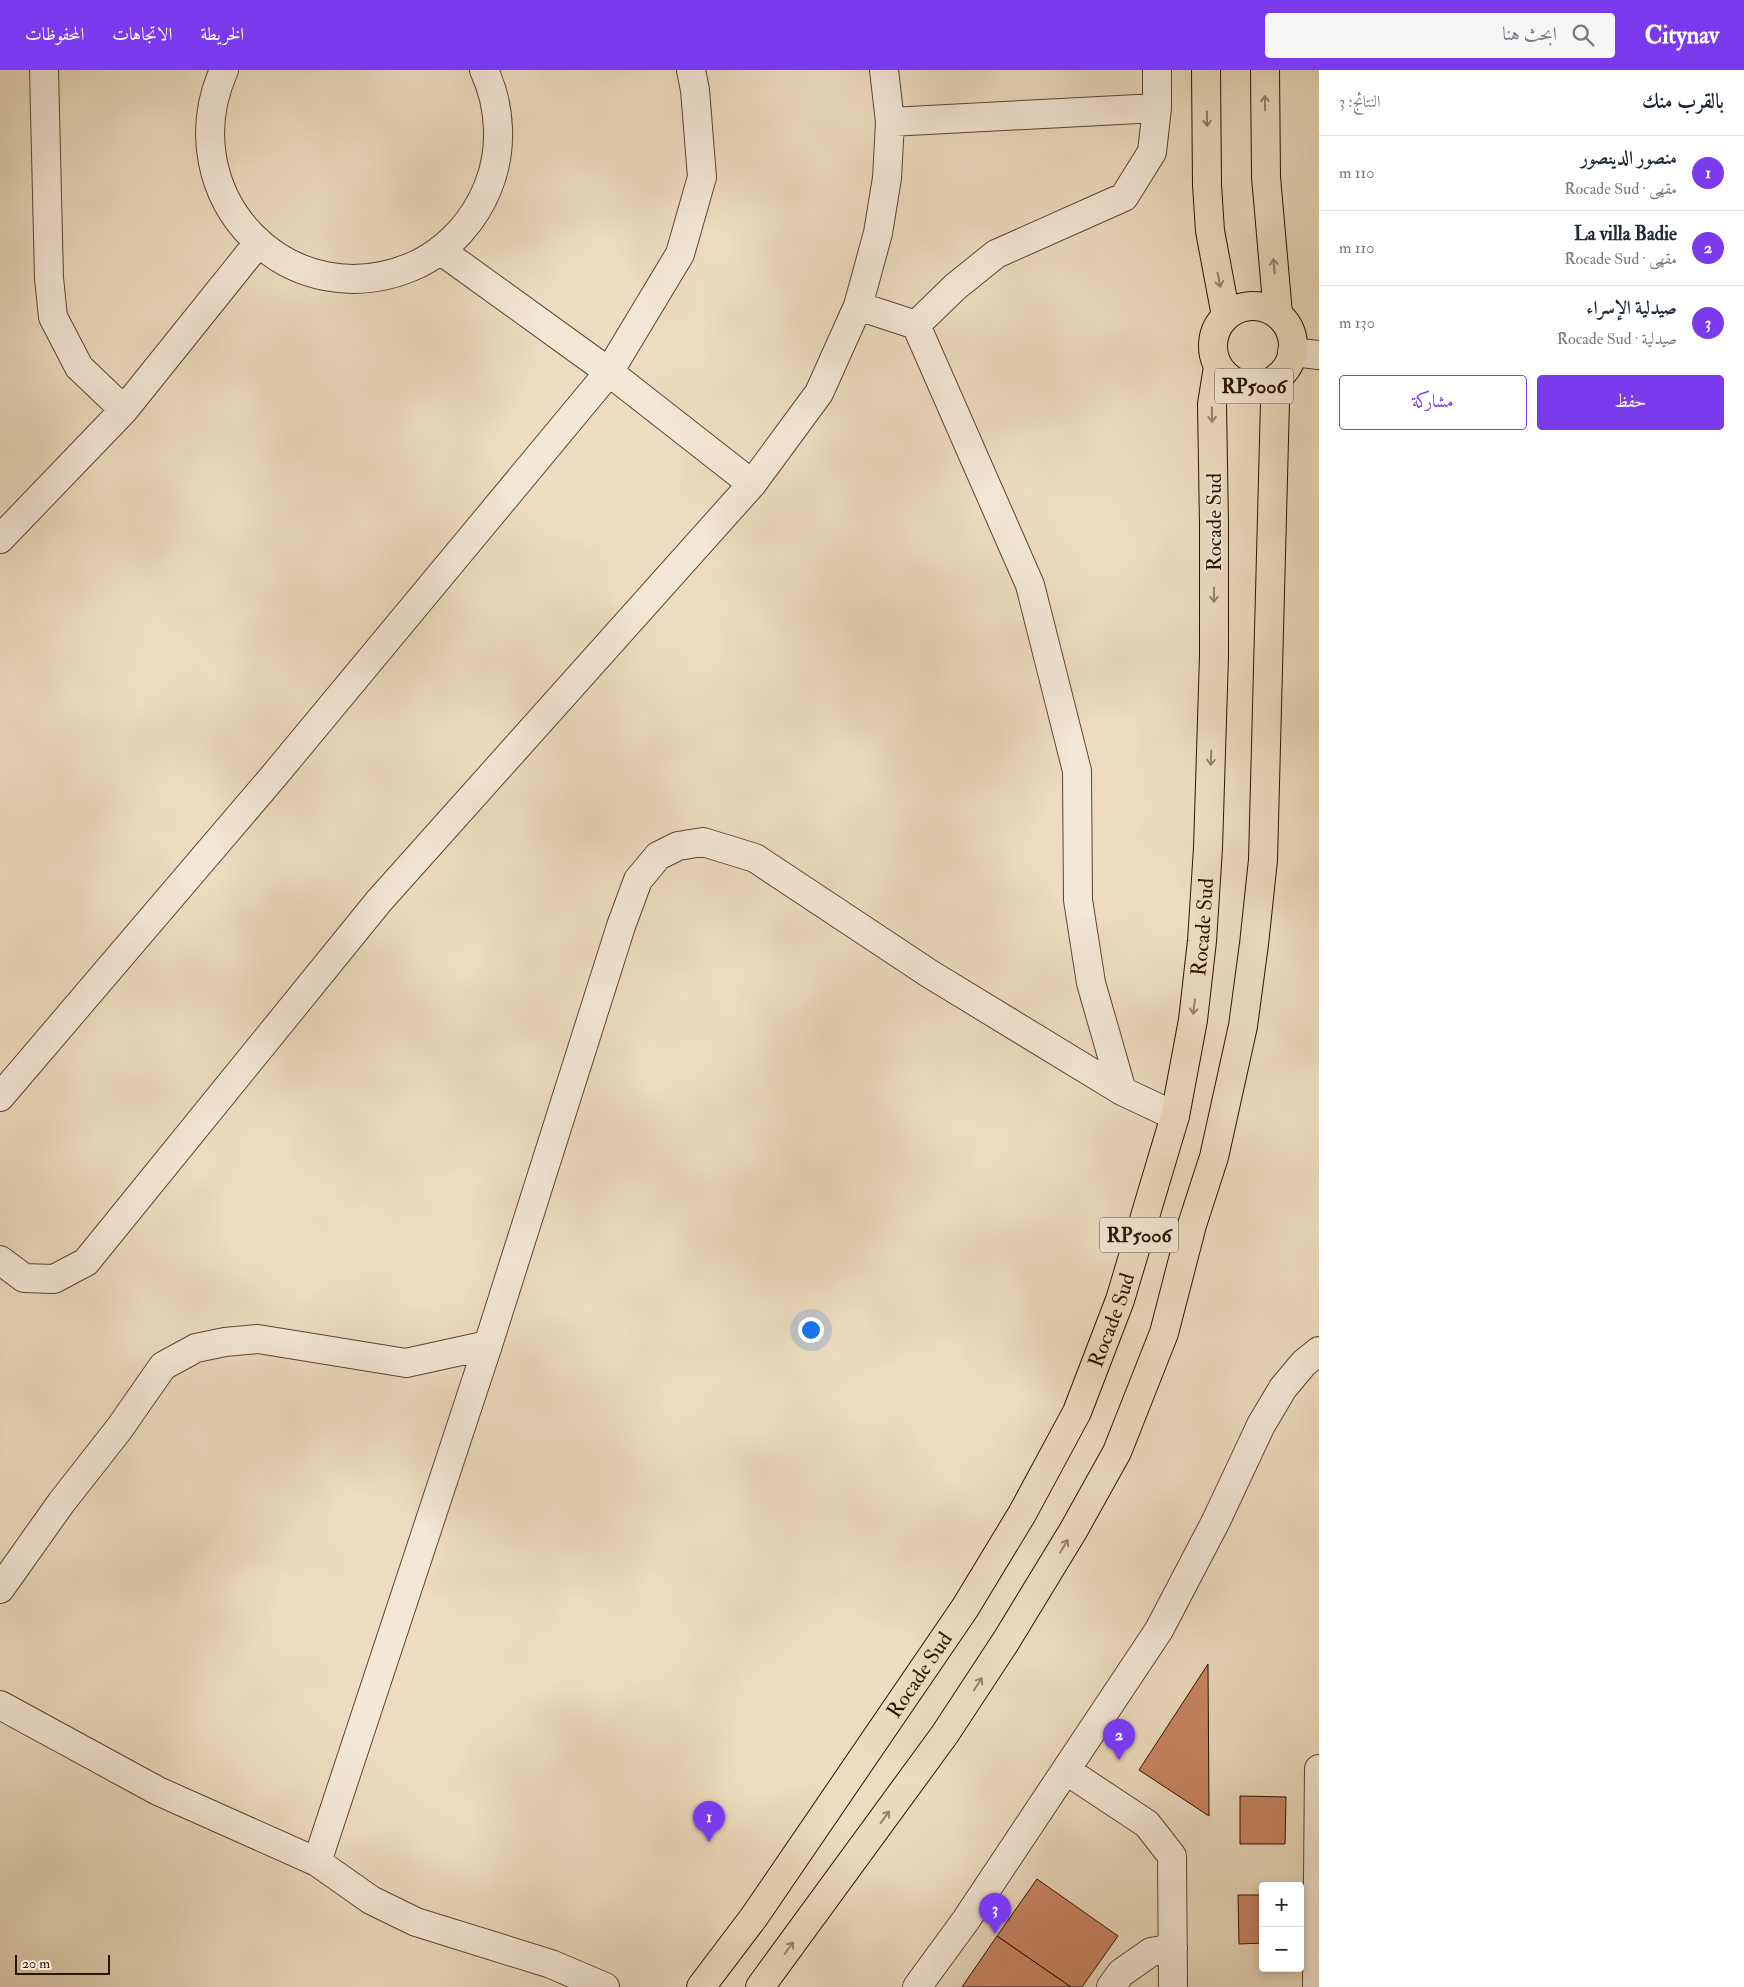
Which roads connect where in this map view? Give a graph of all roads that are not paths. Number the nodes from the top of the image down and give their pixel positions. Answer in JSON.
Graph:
{"nodes":[{"id":1,"x":44,"y":70,"type":"edge"},
{"id":2,"x":224,"y":70,"type":"edge"},
{"id":3,"x":484,"y":70,"type":"edge"},
{"id":4,"x":691,"y":70,"type":"edge"},
{"id":5,"x":884,"y":70,"type":"edge"},
{"id":6,"x":1157,"y":70,"type":"edge"},
{"id":7,"x":1206,"y":70,"type":"edge"},
{"id":8,"x":1265,"y":70,"type":"edge"},
{"id":9,"x":1157,"y":108,"type":"junction"},
{"id":10,"x":890,"y":122,"type":"junction"},
{"id":11,"x":258,"y":243,"type":"junction"},
{"id":12,"x":440,"y":250,"type":"junction"},
{"id":13,"x":858,"y":306,"type":"junction"},
{"id":14,"x":1278,"y":314,"type":"junction"},
{"id":15,"x":1226,"y":316,"type":"junction"},
{"id":16,"x":916,"y":325,"type":"junction"},
{"id":17,"x":1292,"y":352,"type":"junction"},
{"id":18,"x":1319,"y":355,"type":"edge"},
{"id":19,"x":1218,"y":367,"type":"junction"},
{"id":20,"x":609,"y":372,"type":"junction"},
{"id":21,"x":1279,"y":376,"type":"junction"},
{"id":22,"x":124,"y":410,"type":"junction"},
{"id":23,"x":752,"y":484,"type":"junction"},
{"id":24,"x":0,"y":539,"type":"edge"},
{"id":25,"x":1122,"y":1091,"type":"junction"},
{"id":26,"x":0,"y":1097,"type":"edge"},
{"id":27,"x":1175,"y":1116,"type":"junction"},
{"id":28,"x":0,"y":1260,"type":"edge"},
{"id":29,"x":488,"y":1345,"type":"junction"},
{"id":30,"x":1319,"y":1351,"type":"edge"},
{"id":31,"x":0,"y":1588,"type":"edge"},
{"id":32,"x":0,"y":1705,"type":"edge"},
{"id":33,"x":1319,"y":1769,"type":"edge"},
{"id":34,"x":1066,"y":1771,"type":"junction"},
{"id":35,"x":316,"y":1862,"type":"junction"},
{"id":36,"x":1173,"y":1948,"type":"junction"},
{"id":37,"x":1318,"y":1979,"type":"edge"},
{"id":38,"x":605,"y":1987,"type":"edge"},
{"id":39,"x":701,"y":1987,"type":"edge"},
{"id":40,"x":760,"y":1987,"type":"edge"},
{"id":41,"x":917,"y":1987,"type":"edge"},
{"id":42,"x":1111,"y":1987,"type":"edge"},
{"id":43,"x":1173,"y":1987,"type":"edge"}],
"edges":[{"from":1,"to":22,"type":"street"},
{"from":2,"to":11,"type":"street"},
{"from":3,"to":12,"type":"street"},
{"from":4,"to":20,"type":"street"},
{"from":5,"to":10,"type":"street"},
{"from":6,"to":9,"type":"street"},
{"from":7,"to":15,"type":"highway","one_way":true},
{"from":14,"to":8,"type":"highway","number":"RP5006","one_way":true},
{"from":9,"to":10,"type":"street"},
{"from":9,"to":16,"type":"street"},
{"from":10,"to":13,"type":"street"},
{"from":11,"to":12,"type":"street"},
{"from":11,"to":22,"type":"street"},
{"from":12,"to":20,"type":"street"},
{"from":13,"to":16,"type":"street"},
{"from":13,"to":23,"type":"street"},
{"from":14,"to":15,"type":"highway"},
{"from":14,"to":17,"type":"highway","number":"RP5006"},
{"from":15,"to":19,"type":"highway","name":"Rocade Sud","number":"RP5006"},
{"from":16,"to":25,"type":"street"},
{"from":17,"to":18,"type":"street"},
{"from":17,"to":21,"type":"highway","number":"RP5006"},
{"from":19,"to":21,"type":"highway","number":"RP5006"},
{"from":19,"to":27,"type":"highway","name":"Rocade Sud","number":"RP5006","one_way":true},
{"from":20,"to":23,"type":"street"},
{"from":20,"to":26,"type":"street"},
{"from":40,"to":21,"type":"highway","number":"RP5006","one_way":true},
{"from":22,"to":24,"type":"street"},
{"from":23,"to":28,"type":"street"},
{"from":25,"to":27,"type":"street"},
{"from":25,"to":29,"type":"street"},
{"from":27,"to":39,"type":"highway","name":"Rocade Sud","number":"RP5006"},
{"from":29,"to":31,"type":"street"},
{"from":29,"to":35,"type":"street"},
{"from":30,"to":34,"type":"street"},
{"from":32,"to":35,"type":"street"},
{"from":33,"to":37,"type":"street"},
{"from":34,"to":36,"type":"street"},
{"from":34,"to":41,"type":"street"},
{"from":35,"to":38,"type":"street"},
{"from":36,"to":42,"type":"street"},
{"from":36,"to":43,"type":"street"}]}
